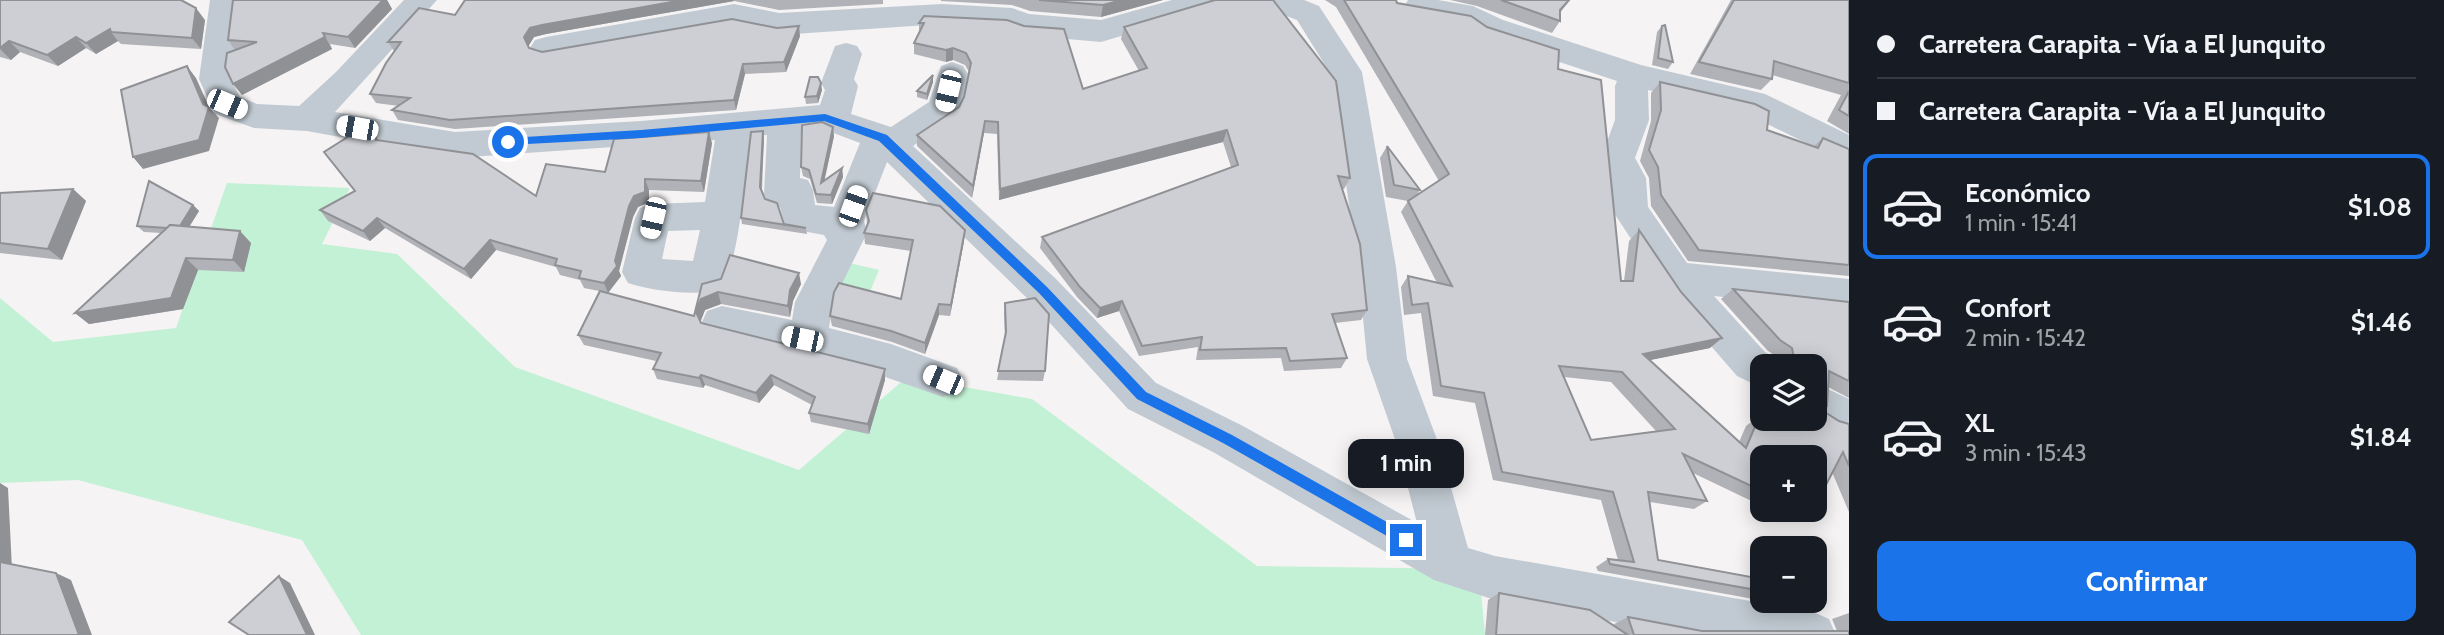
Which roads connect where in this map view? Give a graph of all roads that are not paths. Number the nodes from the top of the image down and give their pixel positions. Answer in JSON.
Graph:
{"nodes":[{"id":1,"x":225,"y":0,"type":"edge"},
{"id":2,"x":422,"y":0,"type":"edge"},
{"id":3,"x":1208,"y":0,"type":"edge"},
{"id":4,"x":1274,"y":0,"type":"edge"},
{"id":5,"x":1403,"y":5,"type":"edge"},
{"id":6,"x":1002,"y":10,"type":"edge"},
{"id":7,"x":546,"y":48,"type":"edge"},
{"id":8,"x":846,"y":54,"type":"dead end"},
{"id":9,"x":952,"y":74,"type":"dead end"},
{"id":10,"x":1637,"y":76,"type":"junction"},
{"id":11,"x":307,"y":119,"type":"junction"},
{"id":12,"x":833,"y":120,"type":"junction"},
{"id":13,"x":784,"y":121,"type":"junction"},
{"id":14,"x":734,"y":125,"type":"junction"},
{"id":15,"x":885,"y":141,"type":"junction"},
{"id":16,"x":1849,"y":151,"type":"edge"},
{"id":17,"x":721,"y":215,"type":"dead end"},
{"id":18,"x":847,"y":222,"type":"junction"},
{"id":19,"x":1676,"y":277,"type":"junction"},
{"id":20,"x":1849,"y":295,"type":"edge"},
{"id":21,"x":731,"y":324,"type":"dead end"},
{"id":22,"x":808,"y":340,"type":"junction"},
{"id":23,"x":1750,"y":363,"type":"edge"},
{"id":24,"x":943,"y":380,"type":"dead end"},
{"id":25,"x":1827,"y":408,"type":"edge"},
{"id":26,"x":1849,"y":417,"type":"edge"},
{"id":27,"x":1450,"y":565,"type":"junction"},
{"id":28,"x":1813,"y":635,"type":"edge"}],
"edges":[{"from":1,"to":11,"type":"street"},
{"from":2,"to":11,"type":"street"},
{"from":3,"to":6,"type":"street"},
{"from":4,"to":27,"type":"street"},
{"from":5,"to":10,"type":"street"},
{"from":6,"to":7,"type":"street"},
{"from":8,"to":12,"type":"street"},
{"from":9,"to":15,"type":"street"},
{"from":10,"to":16,"type":"street"},
{"from":10,"to":19,"type":"street"},
{"from":11,"to":14,"type":"street"},
{"from":12,"to":13,"type":"street"},
{"from":12,"to":15,"type":"street"},
{"from":13,"to":14,"type":"street"},
{"from":13,"to":18,"type":"street"},
{"from":14,"to":17,"type":"street"},
{"from":15,"to":18,"type":"street"},
{"from":15,"to":27,"type":"street"},
{"from":18,"to":22,"type":"street"},
{"from":19,"to":20,"type":"street"},
{"from":19,"to":23,"type":"street"},
{"from":21,"to":22,"type":"street"},
{"from":22,"to":24,"type":"street"},
{"from":25,"to":26,"type":"street"},
{"from":27,"to":28,"type":"street"}]}
